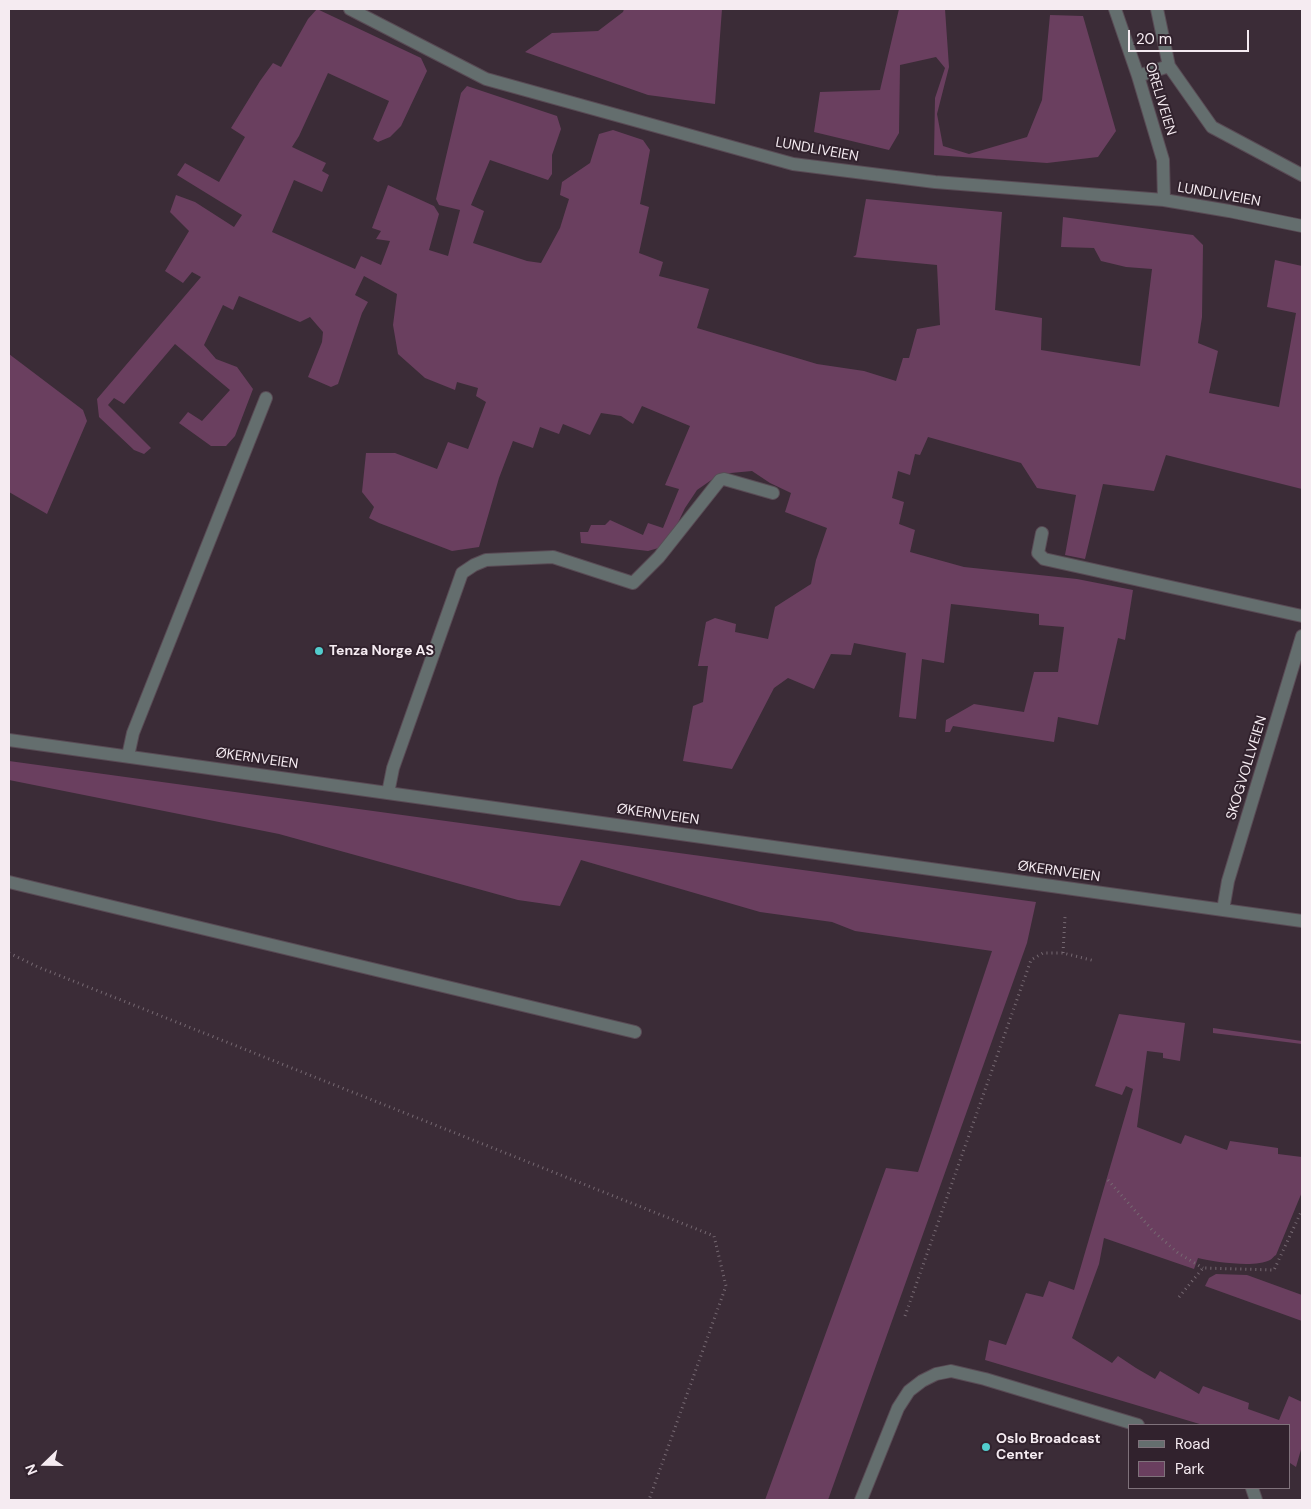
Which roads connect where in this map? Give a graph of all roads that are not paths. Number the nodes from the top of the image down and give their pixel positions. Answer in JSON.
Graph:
{"nodes":[{"id":1,"x":350,"y":9,"type":"edge"},
{"id":2,"x":1115,"y":9,"type":"edge"},
{"id":3,"x":1157,"y":9,"type":"edge"},
{"id":4,"x":1168,"y":66,"type":"junction"},
{"id":5,"x":1138,"y":76,"type":"junction"},
{"id":6,"x":1302,"y":175,"type":"edge"},
{"id":7,"x":1164,"y":200,"type":"junction"},
{"id":8,"x":1302,"y":226,"type":"edge"},
{"id":9,"x":266,"y":398,"type":"dead end"},
{"id":10,"x":773,"y":493,"type":"dead end"},
{"id":11,"x":1042,"y":533,"type":"dead end"},
{"id":12,"x":1302,"y":616,"type":"edge"},
{"id":13,"x":1302,"y":636,"type":"edge"},
{"id":14,"x":9,"y":740,"type":"edge"},
{"id":15,"x":128,"y":756,"type":"junction"},
{"id":16,"x":388,"y":793,"type":"junction"},
{"id":17,"x":9,"y":882,"type":"edge"},
{"id":18,"x":1222,"y":910,"type":"junction"},
{"id":19,"x":1302,"y":921,"type":"edge"},
{"id":20,"x":635,"y":1032,"type":"dead end"},
{"id":21,"x":1135,"y":1424,"type":"edge"},
{"id":22,"x":861,"y":1500,"type":"edge"}],
"edges":[{"from":1,"to":7,"type":"street","name":"LUNDLIVEIEN"},
{"from":2,"to":5,"type":"street","name":"ORELIVEIEN"},
{"from":3,"to":4,"type":"street"},
{"from":4,"to":5,"type":"street"},
{"from":4,"to":6,"type":"street"},
{"from":5,"to":7,"type":"street","name":"ORELIVEIEN"},
{"from":7,"to":8,"type":"street","name":"LUNDLIVEIEN"},
{"from":9,"to":15,"type":"street"},
{"from":10,"to":16,"type":"street"},
{"from":11,"to":12,"type":"street"},
{"from":13,"to":18,"type":"street","name":"SKOGVOLLVEIEN"},
{"from":14,"to":15,"type":"street","name":"ØKERNVEIEN"},
{"from":15,"to":16,"type":"street","name":"ØKERNVEIEN"},
{"from":16,"to":18,"type":"street","name":"ØKERNVEIEN"},
{"from":17,"to":20,"type":"street"},
{"from":18,"to":19,"type":"street","name":"ØKERNVEIEN"},
{"from":21,"to":22,"type":"street"}]}
